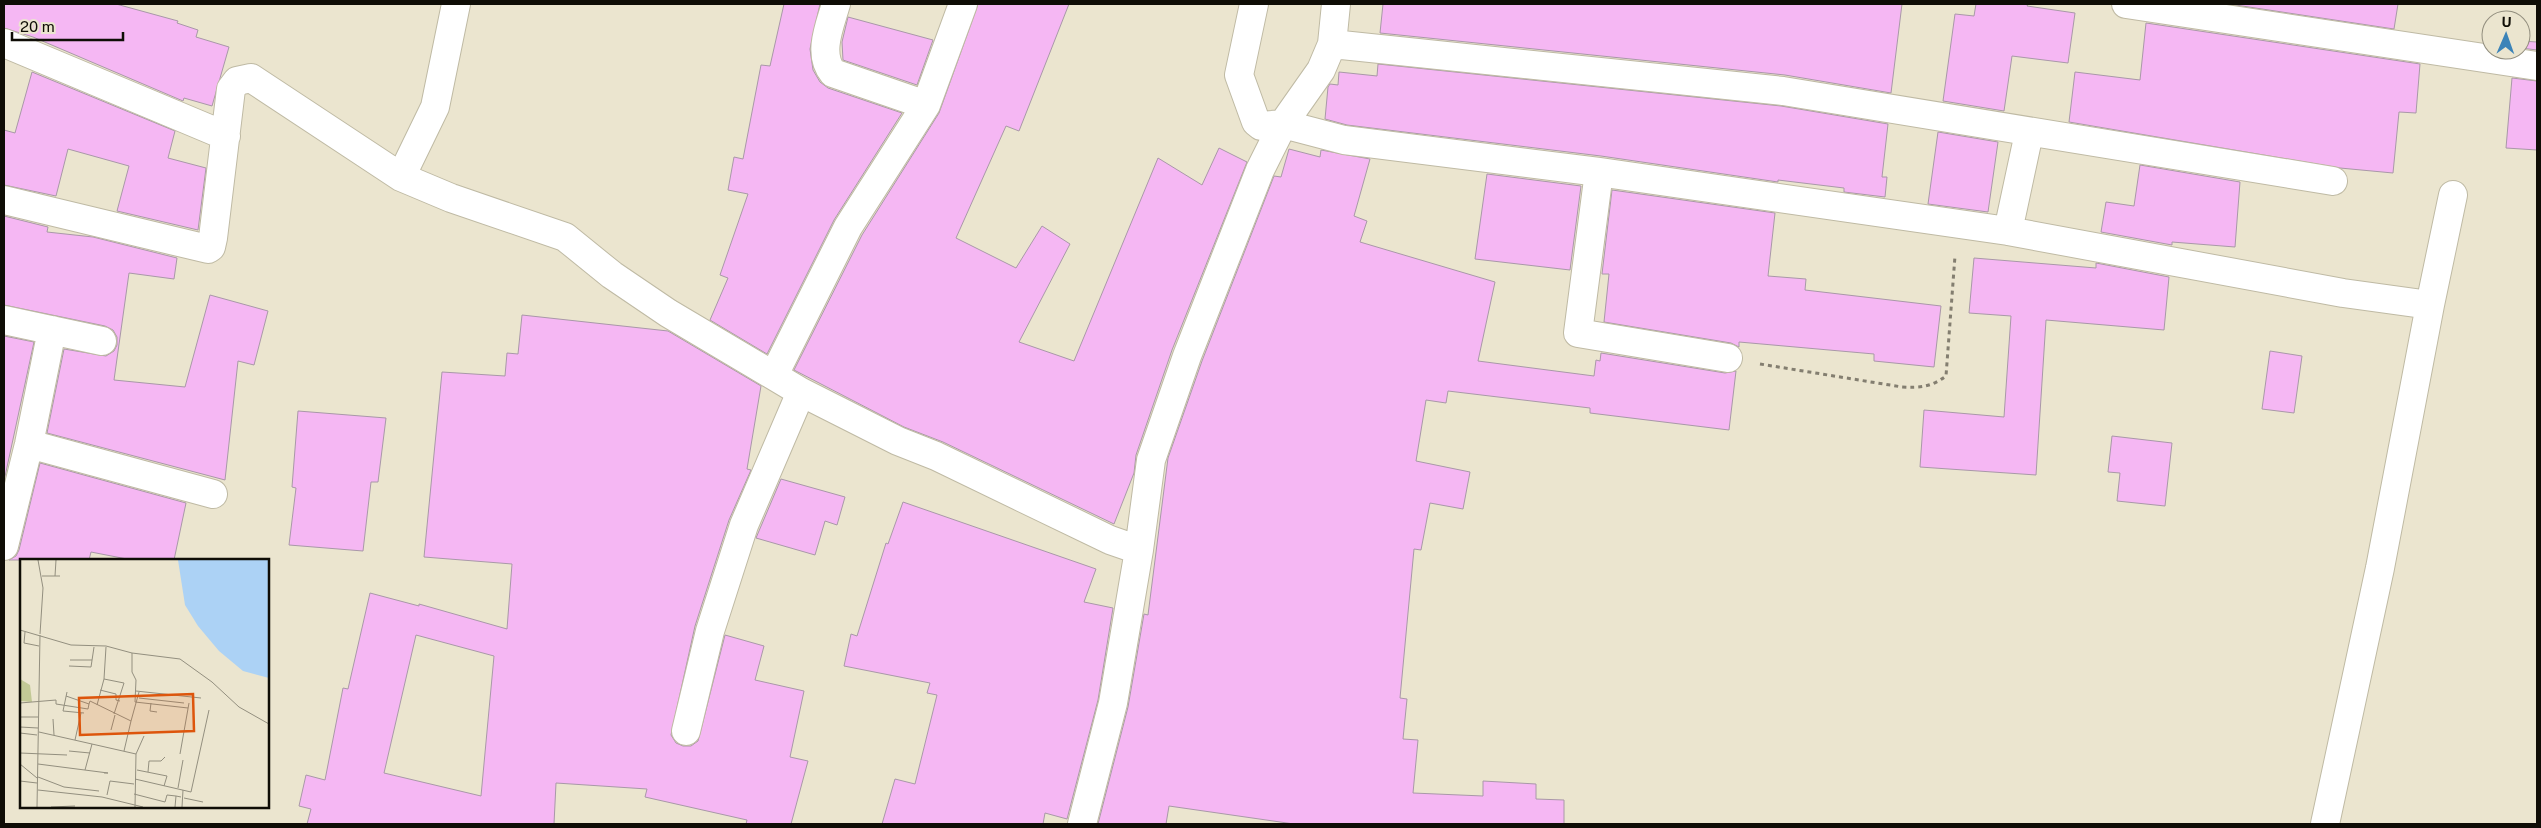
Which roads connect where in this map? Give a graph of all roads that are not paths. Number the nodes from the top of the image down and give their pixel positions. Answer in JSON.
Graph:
{"nodes":[{"id":1,"x":456,"y":4,"type":"edge"},
{"id":2,"x":836,"y":4,"type":"edge"},
{"id":3,"x":963,"y":4,"type":"edge"},
{"id":4,"x":1254,"y":4,"type":"edge"},
{"id":5,"x":1336,"y":4,"type":"edge"},
{"id":6,"x":2126,"y":4,"type":"edge"},
{"id":7,"x":4,"y":44,"type":"edge"},
{"id":8,"x":1332,"y":44,"type":"junction"},
{"id":9,"x":2537,"y":66,"type":"edge"},
{"id":10,"x":926,"y":105,"type":"junction"},
{"id":11,"x":1270,"y":123,"type":"junction"},
{"id":12,"x":2029,"y":133,"type":"junction"},
{"id":13,"x":226,"y":136,"type":"junction"},
{"id":14,"x":1599,"y":172,"type":"junction"},
{"id":15,"x":401,"y":177,"type":"junction"},
{"id":16,"x":2333,"y":181,"type":"dead end"},
{"id":17,"x":2453,"y":196,"type":"dead end"},
{"id":18,"x":4,"y":200,"type":"edge"},
{"id":19,"x":2008,"y":231,"type":"junction"},
{"id":20,"x":2430,"y":306,"type":"junction"},
{"id":21,"x":4,"y":320,"type":"edge"},
{"id":22,"x":52,"y":330,"type":"junction"},
{"id":23,"x":102,"y":340,"type":"dead end"},
{"id":24,"x":1728,"y":358,"type":"road end"},
{"id":25,"x":774,"y":375,"type":"junction"},
{"id":26,"x":801,"y":392,"type":"junction"},
{"id":27,"x":28,"y":444,"type":"junction"},
{"id":28,"x":213,"y":494,"type":"dead end"},
{"id":29,"x":4,"y":546,"type":"edge"},
{"id":30,"x":1139,"y":550,"type":"junction"},
{"id":31,"x":686,"y":731,"type":"dead end"},
{"id":32,"x":1082,"y":824,"type":"edge"},
{"id":33,"x":2325,"y":824,"type":"edge"}],
"edges":[{"from":1,"to":15,"type":"street"},
{"from":2,"to":10,"type":"street"},
{"from":3,"to":10,"type":"street"},
{"from":4,"to":11,"type":"street"},
{"from":5,"to":8,"type":"street"},
{"from":6,"to":9,"type":"street"},
{"from":7,"to":13,"type":"street"},
{"from":8,"to":11,"type":"street"},
{"from":8,"to":12,"type":"street"},
{"from":10,"to":25,"type":"street"},
{"from":11,"to":14,"type":"street"},
{"from":11,"to":30,"type":"street"},
{"from":12,"to":16,"type":"street"},
{"from":12,"to":19,"type":"street"},
{"from":13,"to":15,"type":"street"},
{"from":13,"to":18,"type":"street"},
{"from":14,"to":19,"type":"street"},
{"from":14,"to":24,"type":"street"},
{"from":15,"to":25,"type":"street"},
{"from":17,"to":20,"type":"street"},
{"from":19,"to":20,"type":"street"},
{"from":20,"to":33,"type":"street"},
{"from":21,"to":22,"type":"street"},
{"from":22,"to":23,"type":"street"},
{"from":22,"to":27,"type":"street"},
{"from":25,"to":26,"type":"street"},
{"from":26,"to":30,"type":"street"},
{"from":26,"to":31,"type":"street"},
{"from":27,"to":28,"type":"street"},
{"from":27,"to":29,"type":"street"},
{"from":30,"to":32,"type":"street"}]}
